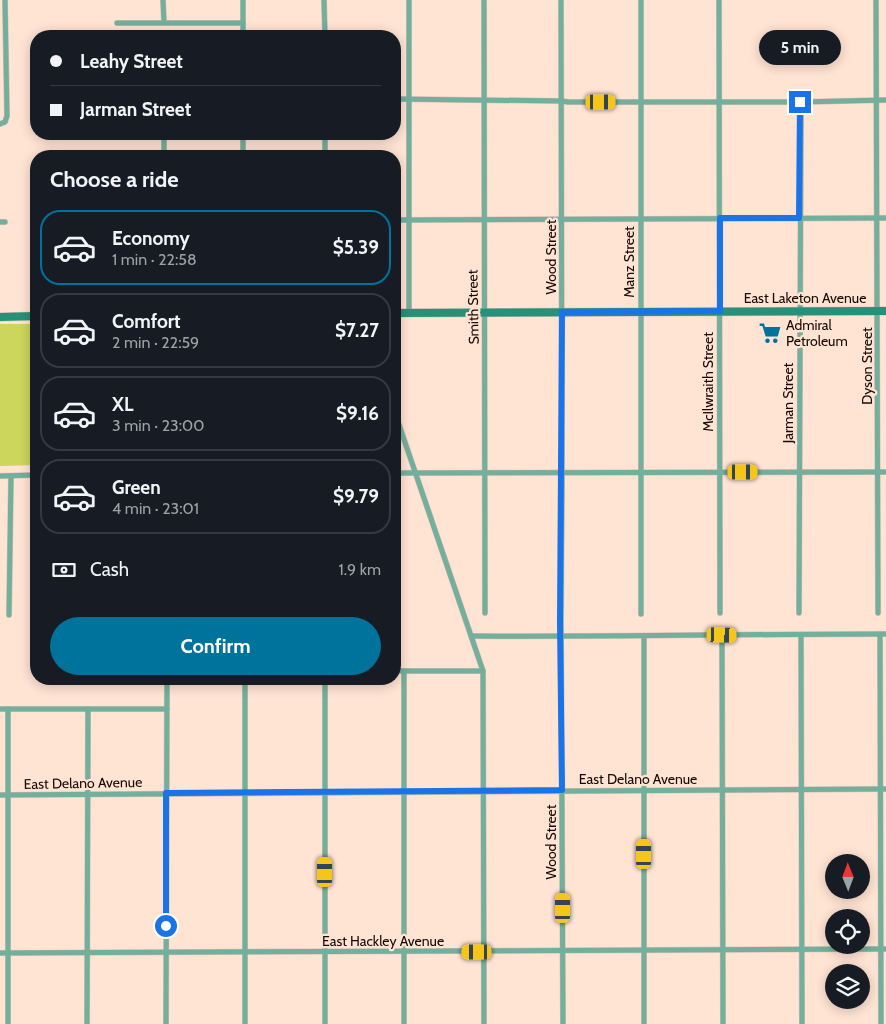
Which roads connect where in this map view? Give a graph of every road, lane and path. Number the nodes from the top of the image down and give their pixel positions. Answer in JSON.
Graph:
{"nodes":[{"id":1,"x":5,"y":0,"type":"edge"},
{"id":2,"x":163,"y":0,"type":"edge"},
{"id":3,"x":243,"y":0,"type":"edge"},
{"id":4,"x":324,"y":0,"type":"edge"},
{"id":5,"x":409,"y":0,"type":"edge"},
{"id":6,"x":484,"y":0,"type":"edge"},
{"id":7,"x":561,"y":0,"type":"edge"},
{"id":8,"x":640,"y":0,"type":"edge"},
{"id":9,"x":719,"y":0,"type":"edge"},
{"id":10,"x":876,"y":0,"type":"edge"},
{"id":11,"x":164,"y":22,"type":"junction"},
{"id":12,"x":116,"y":23,"type":"dead end"},
{"id":13,"x":243,"y":23,"type":"junction"},
{"id":14,"x":3,"y":24,"type":"edge"},
{"id":15,"x":243,"y":30,"type":"edge"},
{"id":16,"x":325,"y":30,"type":"edge"},
{"id":17,"x":401,"y":99,"type":"edge"},
{"id":18,"x":409,"y":99,"type":"junction"},
{"id":19,"x":484,"y":100,"type":"junction"},
{"id":20,"x":877,"y":100,"type":"junction"},
{"id":21,"x":886,"y":100,"type":"edge"},
{"id":22,"x":562,"y":101,"type":"junction"},
{"id":23,"x":641,"y":102,"type":"junction"},
{"id":24,"x":720,"y":102,"type":"junction"},
{"id":25,"x":800,"y":102,"type":"junction"},
{"id":26,"x":2,"y":123,"type":"edge"},
{"id":27,"x":720,"y":218,"type":"junction"},
{"id":28,"x":799,"y":218,"type":"junction"},
{"id":29,"x":878,"y":218,"type":"junction"},
{"id":30,"x":886,"y":218,"type":"edge"},
{"id":31,"x":562,"y":219,"type":"junction"},
{"id":32,"x":641,"y":219,"type":"junction"},
{"id":33,"x":401,"y":220,"type":"edge"},
{"id":34,"x":409,"y":220,"type":"junction"},
{"id":35,"x":484,"y":220,"type":"junction"},
{"id":36,"x":641,"y":311,"type":"junction"},
{"id":37,"x":720,"y":311,"type":"junction"},
{"id":38,"x":800,"y":311,"type":"junction"},
{"id":39,"x":882,"y":311,"type":"edge"},
{"id":40,"x":484,"y":312,"type":"junction"},
{"id":41,"x":562,"y":312,"type":"junction"},
{"id":42,"x":401,"y":313,"type":"edge"},
{"id":43,"x":409,"y":313,"type":"junction"},
{"id":44,"x":30,"y":316,"type":"edge"},
{"id":45,"x":0,"y":317,"type":"edge"},
{"id":46,"x":401,"y":431,"type":"edge"},
{"id":47,"x":562,"y":472,"type":"junction"},
{"id":48,"x":641,"y":472,"type":"junction"},
{"id":49,"x":720,"y":472,"type":"junction"},
{"id":50,"x":799,"y":472,"type":"junction"},
{"id":51,"x":878,"y":472,"type":"junction"},
{"id":52,"x":886,"y":472,"type":"edge"},
{"id":53,"x":401,"y":473,"type":"edge"},
{"id":54,"x":415,"y":473,"type":"junction"},
{"id":55,"x":485,"y":473,"type":"junction"},
{"id":56,"x":30,"y":475,"type":"edge"},
{"id":57,"x":0,"y":476,"type":"edge"},
{"id":58,"x":11,"y":476,"type":"junction"},
{"id":59,"x":485,"y":613,"type":"dead end"},
{"id":60,"x":720,"y":613,"type":"dead end"},
{"id":61,"x":878,"y":613,"type":"dead end"},
{"id":62,"x":641,"y":614,"type":"dead end"},
{"id":63,"x":799,"y":614,"type":"dead end"},
{"id":64,"x":9,"y":615,"type":"dead end"},
{"id":65,"x":801,"y":634,"type":"junction"},
{"id":66,"x":883,"y":634,"type":"edge"},
{"id":67,"x":722,"y":635,"type":"junction"},
{"id":68,"x":471,"y":636,"type":"junction"},
{"id":69,"x":561,"y":636,"type":"junction"},
{"id":70,"x":644,"y":636,"type":"junction"},
{"id":71,"x":404,"y":671,"type":"joint"},
{"id":72,"x":483,"y":671,"type":"junction"},
{"id":73,"x":167,"y":685,"type":"edge"},
{"id":74,"x":245,"y":685,"type":"edge"},
{"id":75,"x":325,"y":685,"type":"edge"},
{"id":76,"x":0,"y":709,"type":"edge"},
{"id":77,"x":8,"y":709,"type":"junction"},
{"id":78,"x":88,"y":709,"type":"junction"},
{"id":79,"x":167,"y":710,"type":"junction"},
{"id":80,"x":722,"y":789,"type":"junction"},
{"id":81,"x":802,"y":789,"type":"junction"},
{"id":82,"x":883,"y":789,"type":"edge"},
{"id":83,"x":562,"y":790,"type":"junction"},
{"id":84,"x":643,"y":790,"type":"junction"},
{"id":85,"x":245,"y":792,"type":"junction"},
{"id":86,"x":325,"y":792,"type":"junction"},
{"id":87,"x":404,"y":792,"type":"junction"},
{"id":88,"x":483,"y":792,"type":"junction"},
{"id":89,"x":166,"y":793,"type":"junction"},
{"id":90,"x":88,"y":794,"type":"junction"},
{"id":91,"x":0,"y":795,"type":"edge"},
{"id":92,"x":9,"y":795,"type":"junction"},
{"id":93,"x":723,"y":949,"type":"junction"},
{"id":94,"x":802,"y":949,"type":"junction"},
{"id":95,"x":884,"y":949,"type":"edge"},
{"id":96,"x":644,"y":950,"type":"junction"},
{"id":97,"x":563,"y":951,"type":"junction"},
{"id":98,"x":86,"y":952,"type":"junction"},
{"id":99,"x":166,"y":952,"type":"junction"},
{"id":100,"x":245,"y":952,"type":"junction"},
{"id":101,"x":325,"y":952,"type":"junction"},
{"id":102,"x":404,"y":952,"type":"junction"},
{"id":103,"x":484,"y":952,"type":"junction"},
{"id":104,"x":0,"y":953,"type":"edge"},
{"id":105,"x":8,"y":953,"type":"junction"},
{"id":106,"x":8,"y":1024,"type":"edge"},
{"id":107,"x":87,"y":1024,"type":"edge"},
{"id":108,"x":166,"y":1024,"type":"edge"},
{"id":109,"x":245,"y":1024,"type":"edge"},
{"id":110,"x":325,"y":1024,"type":"edge"},
{"id":111,"x":404,"y":1024,"type":"edge"},
{"id":112,"x":484,"y":1024,"type":"edge"},
{"id":113,"x":563,"y":1024,"type":"edge"},
{"id":114,"x":644,"y":1024,"type":"edge"},
{"id":115,"x":723,"y":1024,"type":"edge"},
{"id":116,"x":802,"y":1024,"type":"edge"},
{"id":117,"x":881,"y":1024,"type":"edge"}],
"edges":[{"from":1,"to":14,"type":"street"},
{"from":2,"to":11,"type":"street"},
{"from":3,"to":13,"type":"street"},
{"from":4,"to":16,"type":"street"},
{"from":5,"to":18,"type":"street"},
{"from":6,"to":19,"type":"street","name":"Smith Street"},
{"from":7,"to":22,"type":"street","name":"Wood Street"},
{"from":8,"to":23,"type":"street","name":"Manz Street"},
{"from":9,"to":24,"type":"street","name":"McIlwraith Street"},
{"from":10,"to":20,"type":"street","name":"Dyson Street"},
{"from":11,"to":12,"type":"street"},
{"from":11,"to":13,"type":"street"},
{"from":13,"to":15,"type":"street"},
{"from":14,"to":26,"type":"street"},
{"from":17,"to":18,"type":"street"},
{"from":18,"to":19,"type":"street"},
{"from":18,"to":34,"type":"street"},
{"from":19,"to":22,"type":"street"},
{"from":19,"to":35,"type":"street","name":"Smith Street"},
{"from":20,"to":21,"type":"street"},
{"from":20,"to":25,"type":"street"},
{"from":20,"to":29,"type":"street","name":"Dyson Street"},
{"from":22,"to":23,"type":"street"},
{"from":22,"to":31,"type":"street","name":"Wood Street"},
{"from":23,"to":24,"type":"street"},
{"from":23,"to":32,"type":"street","name":"Manz Street"},
{"from":24,"to":25,"type":"street"},
{"from":24,"to":27,"type":"street","name":"McIlwraith Street"},
{"from":25,"to":28,"type":"street","name":"Jarman Street"},
{"from":27,"to":28,"type":"street"},
{"from":27,"to":32,"type":"street"},
{"from":27,"to":37,"type":"street","name":"McIlwraith Street"},
{"from":28,"to":29,"type":"street"},
{"from":28,"to":38,"type":"street","name":"Jarman Street"},
{"from":29,"to":30,"type":"street"},
{"from":29,"to":39,"type":"street","name":"Dyson Street"},
{"from":31,"to":32,"type":"street"},
{"from":31,"to":35,"type":"street"},
{"from":31,"to":41,"type":"street","name":"Wood Street"},
{"from":32,"to":36,"type":"street","name":"Manz Street"},
{"from":33,"to":34,"type":"street"},
{"from":34,"to":35,"type":"street"},
{"from":34,"to":43,"type":"street"},
{"from":35,"to":40,"type":"street","name":"Smith Street"},
{"from":36,"to":37,"type":"main road","name":"East Laketon Avenue"},
{"from":36,"to":41,"type":"main road","name":"East Laketon Avenue"},
{"from":36,"to":48,"type":"street","name":"Manz Street"},
{"from":37,"to":38,"type":"main road","name":"East Laketon Avenue"},
{"from":37,"to":49,"type":"street","name":"McIlwraith Street"},
{"from":38,"to":39,"type":"main road","name":"East Laketon Avenue"},
{"from":38,"to":50,"type":"street","name":"Jarman Street"},
{"from":39,"to":51,"type":"street","name":"Dyson Street"},
{"from":40,"to":41,"type":"main road","name":"East Laketon Avenue"},
{"from":40,"to":43,"type":"main road","name":"East Laketon Avenue"},
{"from":40,"to":55,"type":"street","name":"Smith Street"},
{"from":41,"to":47,"type":"street","name":"Wood Street"},
{"from":42,"to":43,"type":"main road","name":"East Laketon Avenue"},
{"from":44,"to":45,"type":"main road"},
{"from":46,"to":54,"type":"street"},
{"from":47,"to":48,"type":"street"},
{"from":47,"to":55,"type":"street"},
{"from":47,"to":69,"type":"street","name":"Wood Street"},
{"from":48,"to":49,"type":"street"},
{"from":48,"to":62,"type":"street","name":"Manz Street"},
{"from":49,"to":50,"type":"street"},
{"from":49,"to":60,"type":"street","name":"McIlwraith Street"},
{"from":50,"to":51,"type":"street"},
{"from":50,"to":63,"type":"street","name":"Jarman Street"},
{"from":51,"to":52,"type":"street"},
{"from":51,"to":61,"type":"street","name":"Dyson Street"},
{"from":53,"to":54,"type":"street"},
{"from":54,"to":55,"type":"street"},
{"from":54,"to":68,"type":"street"},
{"from":55,"to":59,"type":"street","name":"Smith Street"},
{"from":56,"to":58,"type":"street"},
{"from":57,"to":58,"type":"street"},
{"from":58,"to":64,"type":"street"},
{"from":65,"to":66,"type":"street"},
{"from":65,"to":67,"type":"street"},
{"from":65,"to":81,"type":"street"},
{"from":66,"to":82,"type":"street"},
{"from":67,"to":70,"type":"street"},
{"from":67,"to":80,"type":"street"},
{"from":68,"to":69,"type":"street"},
{"from":68,"to":72,"type":"street"},
{"from":69,"to":70,"type":"street"},
{"from":69,"to":83,"type":"street","name":"Wood Street"},
{"from":70,"to":84,"type":"street"},
{"from":71,"to":72,"type":"street"},
{"from":71,"to":87,"type":"street"},
{"from":72,"to":88,"type":"street"},
{"from":73,"to":79,"type":"street"},
{"from":74,"to":85,"type":"street"},
{"from":75,"to":86,"type":"street"},
{"from":76,"to":77,"type":"street"},
{"from":77,"to":78,"type":"street"},
{"from":77,"to":92,"type":"street"},
{"from":78,"to":79,"type":"street"},
{"from":78,"to":90,"type":"street"},
{"from":79,"to":89,"type":"street"},
{"from":80,"to":81,"type":"street","name":"East Delano Avenue"},
{"from":80,"to":84,"type":"street","name":"East Delano Avenue"},
{"from":80,"to":93,"type":"street"},
{"from":81,"to":82,"type":"street","name":"East Delano Avenue"},
{"from":81,"to":94,"type":"street"},
{"from":82,"to":95,"type":"street"},
{"from":83,"to":84,"type":"street","name":"East Delano Avenue"},
{"from":83,"to":88,"type":"street","name":"East Delano Avenue"},
{"from":83,"to":97,"type":"street","name":"Wood Street"},
{"from":84,"to":96,"type":"street"},
{"from":85,"to":86,"type":"street","name":"East Delano Avenue"},
{"from":85,"to":89,"type":"street","name":"East Delano Avenue"},
{"from":85,"to":100,"type":"street"},
{"from":86,"to":87,"type":"street","name":"East Delano Avenue"},
{"from":86,"to":101,"type":"street"},
{"from":87,"to":88,"type":"street","name":"East Delano Avenue"},
{"from":87,"to":102,"type":"street"},
{"from":88,"to":103,"type":"street"},
{"from":89,"to":90,"type":"street","name":"East Delano Avenue"},
{"from":89,"to":99,"type":"street"},
{"from":90,"to":92,"type":"street","name":"East Delano Avenue"},
{"from":90,"to":98,"type":"street"},
{"from":91,"to":92,"type":"street","name":"East Delano Avenue"},
{"from":92,"to":105,"type":"street"},
{"from":93,"to":94,"type":"street","name":"East Hackley Avenue"},
{"from":93,"to":96,"type":"street","name":"East Hackley Avenue"},
{"from":93,"to":115,"type":"street"},
{"from":94,"to":95,"type":"street","name":"East Hackley Avenue"},
{"from":94,"to":116,"type":"street"},
{"from":95,"to":117,"type":"street"},
{"from":96,"to":97,"type":"street","name":"East Hackley Avenue"},
{"from":96,"to":114,"type":"street"},
{"from":97,"to":103,"type":"street","name":"East Hackley Avenue"},
{"from":97,"to":113,"type":"street","name":"Wood Street"},
{"from":98,"to":99,"type":"street","name":"East Hackley Avenue"},
{"from":98,"to":105,"type":"street","name":"East Hackley Avenue"},
{"from":98,"to":107,"type":"street"},
{"from":99,"to":100,"type":"street","name":"East Hackley Avenue"},
{"from":99,"to":108,"type":"street"},
{"from":100,"to":101,"type":"street","name":"East Hackley Avenue"},
{"from":100,"to":109,"type":"street"},
{"from":101,"to":102,"type":"street","name":"East Hackley Avenue"},
{"from":101,"to":110,"type":"street"},
{"from":102,"to":103,"type":"street","name":"East Hackley Avenue"},
{"from":102,"to":111,"type":"street"},
{"from":103,"to":112,"type":"street"},
{"from":104,"to":105,"type":"street","name":"East Hackley Avenue"},
{"from":105,"to":106,"type":"street"}]}
